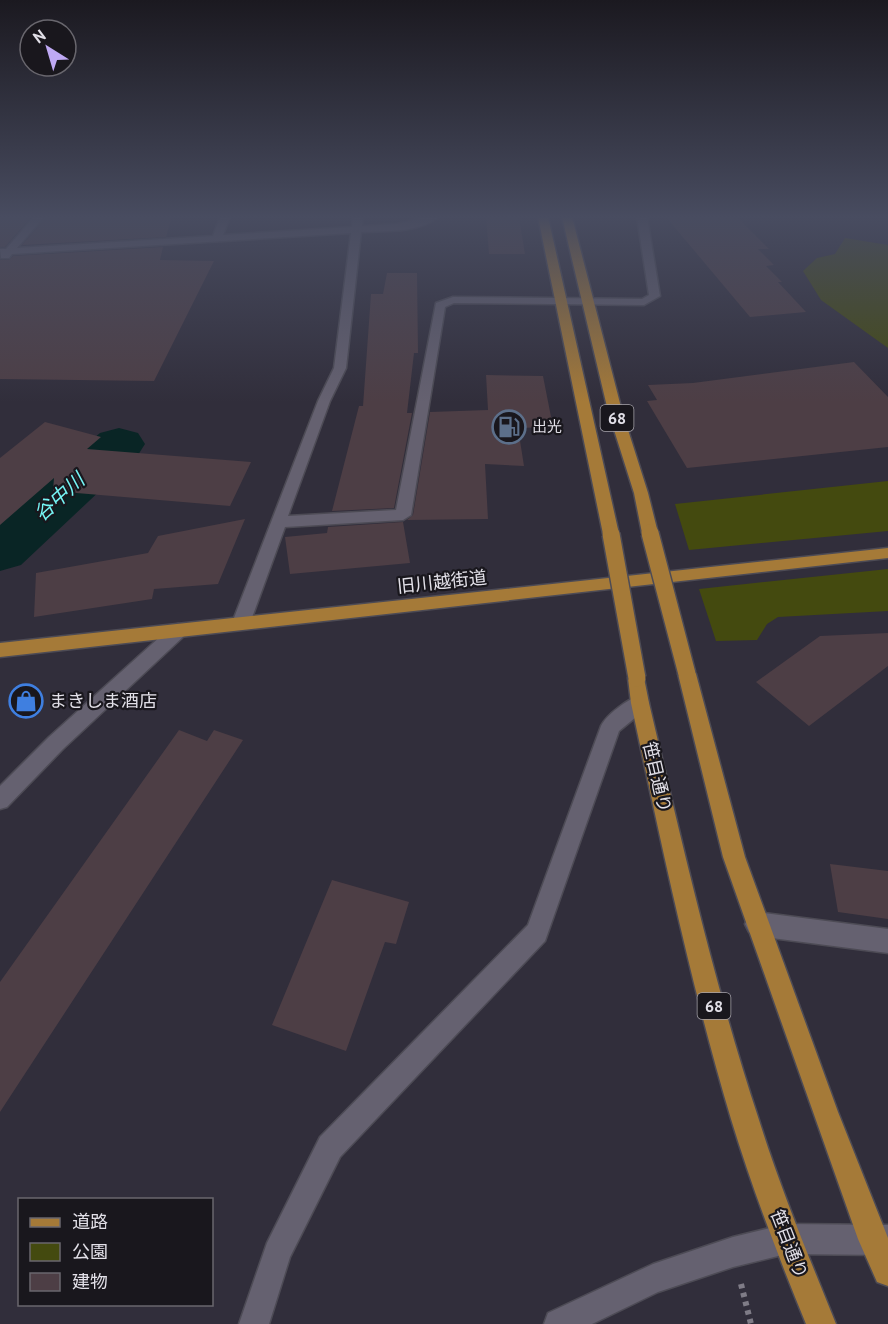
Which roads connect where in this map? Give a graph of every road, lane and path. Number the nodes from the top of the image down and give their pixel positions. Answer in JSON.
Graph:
{"nodes":[{"id":1,"x":350,"y":279,"type":"edge"},
{"id":2,"x":555,"y":279,"type":"edge"},
{"id":3,"x":584,"y":279,"type":"edge"},
{"id":4,"x":652,"y":279,"type":"edge"},
{"id":5,"x":560,"y":302,"type":"junction"},
{"id":6,"x":590,"y":303,"type":"junction"},
{"id":7,"x":279,"y":522,"type":"junction"},
{"id":8,"x":888,"y":553,"type":"edge"},
{"id":9,"x":241,"y":623,"type":"junction"},
{"id":10,"x":178,"y":631,"type":"junction"},
{"id":11,"x":0,"y":650,"type":"edge"},
{"id":12,"x":640,"y":703,"type":"junction"},
{"id":13,"x":0,"y":800,"type":"edge"},
{"id":14,"x":757,"y":924,"type":"junction"},
{"id":15,"x":888,"y":941,"type":"edge"},
{"id":16,"x":786,"y":1239,"type":"junction"},
{"id":17,"x":881,"y":1240,"type":"edge"},
{"id":18,"x":888,"y":1271,"type":"edge"},
{"id":19,"x":255,"y":1324,"type":"edge"},
{"id":20,"x":559,"y":1324,"type":"edge"},
{"id":21,"x":821,"y":1324,"type":"edge"}],
"edges":[{"from":1,"to":7,"type":"street"},
{"from":2,"to":5,"type":"main road","name":"笹目通り","number":"68"},
{"from":3,"to":6,"type":"main road","number":"68"},
{"from":4,"to":6,"type":"street"},
{"from":5,"to":6,"type":"street"},
{"from":5,"to":7,"type":"street"},
{"from":5,"to":12,"type":"main road","name":"笹目通り","number":"68","bridge":true},
{"from":6,"to":14,"type":"main road","number":"68","bridge":true},
{"from":7,"to":9,"type":"street"},
{"from":8,"to":9,"type":"main road","name":"旧川越街道"},
{"from":9,"to":10,"type":"main road","name":"旧川越街道"},
{"from":10,"to":11,"type":"main road","name":"旧川越街道"},
{"from":10,"to":13,"type":"street"},
{"from":12,"to":16,"type":"main road","name":"笹目通り","number":"68"},
{"from":12,"to":19,"type":"street"},
{"from":14,"to":15,"type":"street"},
{"from":14,"to":17,"type":"main road","number":"68"},
{"from":16,"to":17,"type":"street"},
{"from":16,"to":20,"type":"street"},
{"from":16,"to":21,"type":"main road","name":"笹目通り","number":"68"},
{"from":17,"to":18,"type":"main road","number":"68"}]}
